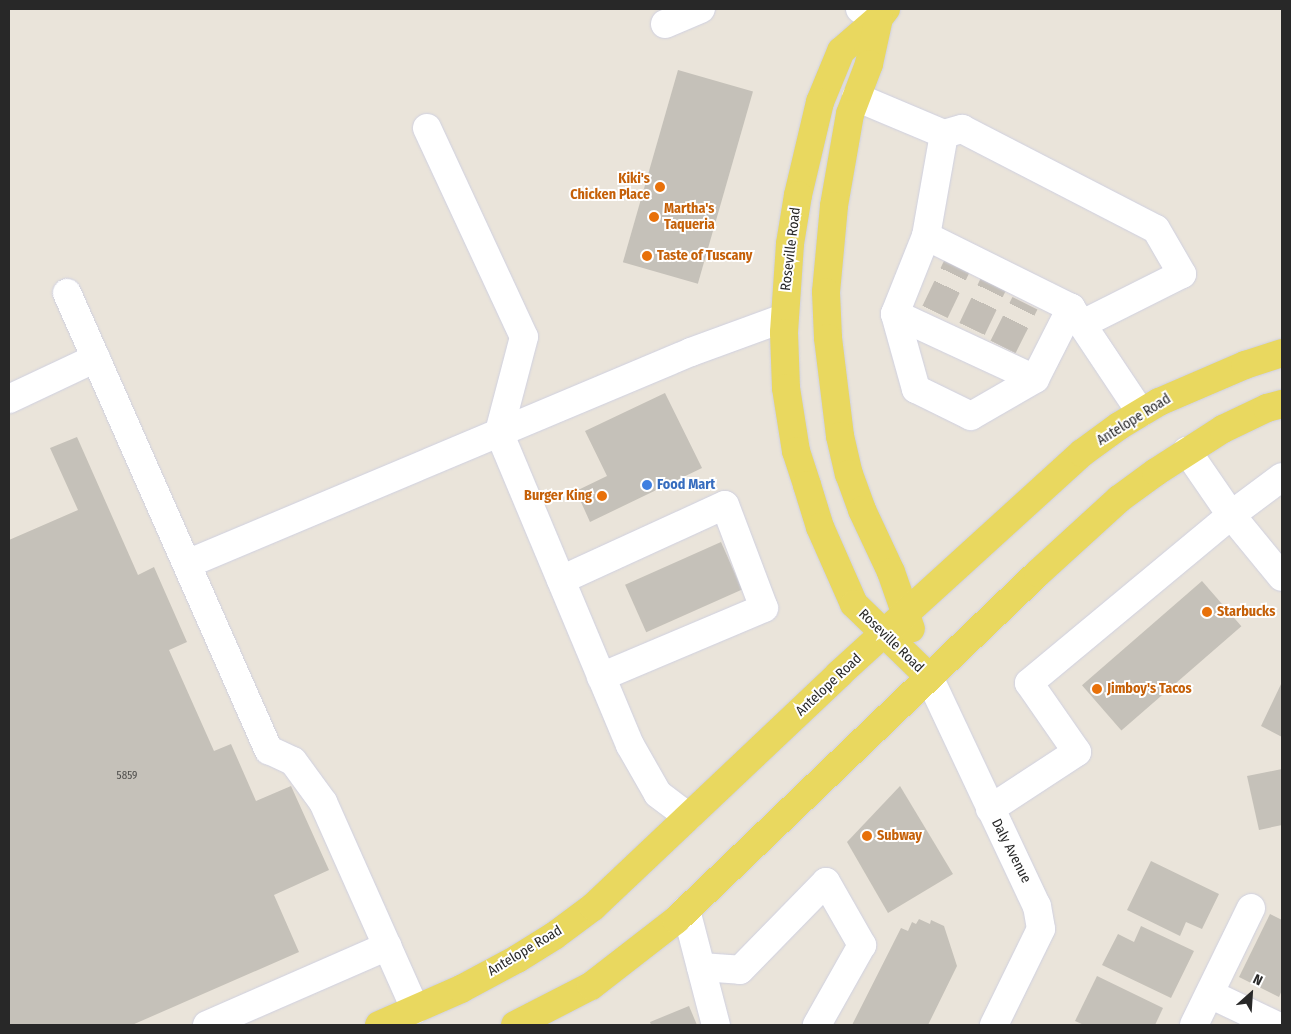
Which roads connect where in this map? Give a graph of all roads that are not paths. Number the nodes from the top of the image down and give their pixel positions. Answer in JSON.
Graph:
{"nodes":[{"id":1,"x":701,"y":9,"type":"edge"},
{"id":2,"x":875,"y":12,"type":"edge"},
{"id":3,"x":665,"y":24,"type":"dead end"},
{"id":4,"x":856,"y":97,"type":"junction"},
{"id":5,"x":426,"y":128,"type":"dead end"},
{"id":6,"x":944,"y":134,"type":"junction"},
{"id":7,"x":926,"y":236,"type":"junction"},
{"id":8,"x":67,"y":293,"type":"dead end"},
{"id":9,"x":895,"y":314,"type":"junction"},
{"id":10,"x":1077,"y":316,"type":"junction"},
{"id":11,"x":784,"y":318,"type":"junction"},
{"id":12,"x":1282,"y":353,"type":"edge"},
{"id":13,"x":96,"y":358,"type":"junction"},
{"id":14,"x":1035,"y":378,"type":"junction"},
{"id":15,"x":9,"y":398,"type":"edge"},
{"id":16,"x":1282,"y":404,"type":"edge"},
{"id":17,"x":1141,"y":413,"type":"junction"},
{"id":18,"x":499,"y":432,"type":"junction"},
{"id":19,"x":1187,"y":451,"type":"junction"},
{"id":20,"x":1282,"y":477,"type":"edge"},
{"id":21,"x":1231,"y":516,"type":"junction"},
{"id":22,"x":187,"y":564,"type":"junction"},
{"id":23,"x":1282,"y":577,"type":"edge"},
{"id":24,"x":561,"y":580,"type":"junction"},
{"id":25,"x":906,"y":614,"type":"junction"},
{"id":26,"x":885,"y":634,"type":"junction"},
{"id":27,"x":601,"y":677,"type":"junction"},
{"id":28,"x":929,"y":677,"type":"junction"},
{"id":29,"x":990,"y":809,"type":"junction"},
{"id":30,"x":688,"y":817,"type":"junction"},
{"id":31,"x":1250,"y":908,"type":"dead end"},
{"id":32,"x":686,"y":910,"type":"junction"},
{"id":33,"x":388,"y":946,"type":"junction"},
{"id":34,"x":701,"y":967,"type":"junction"},
{"id":35,"x":1210,"y":994,"type":"junction"},
{"id":36,"x":415,"y":1010,"type":"junction"},
{"id":37,"x":547,"y":1018,"type":"edge"},
{"id":38,"x":207,"y":1025,"type":"edge"},
{"id":39,"x":380,"y":1025,"type":"edge"},
{"id":40,"x":515,"y":1025,"type":"edge"},
{"id":41,"x":716,"y":1025,"type":"edge"},
{"id":42,"x":817,"y":1025,"type":"edge"},
{"id":43,"x":994,"y":1025,"type":"edge"},
{"id":44,"x":1194,"y":1025,"type":"edge"},
{"id":45,"x":1275,"y":1025,"type":"edge"}],
"edges":[{"from":1,"to":3,"type":"street"},
{"from":2,"to":4,"type":"main road","name":"Roseville Road"},
{"from":2,"to":11,"type":"main road","name":"Roseville Road"},
{"from":4,"to":6,"type":"street"},
{"from":4,"to":25,"type":"main road","name":"Roseville Road"},
{"from":5,"to":18,"type":"street"},
{"from":6,"to":7,"type":"street"},
{"from":6,"to":10,"type":"street"},
{"from":7,"to":9,"type":"street"},
{"from":7,"to":10,"type":"street"},
{"from":8,"to":13,"type":"street"},
{"from":9,"to":14,"type":"street"},
{"from":9,"to":14,"type":"street"},
{"from":10,"to":14,"type":"street"},
{"from":10,"to":17,"type":"street"},
{"from":11,"to":18,"type":"street"},
{"from":11,"to":26,"type":"main road","name":"Roseville Road"},
{"from":12,"to":17,"type":"main road","name":"Antelope Road"},
{"from":13,"to":15,"type":"street"},
{"from":13,"to":22,"type":"street"},
{"from":16,"to":19,"type":"main road"},
{"from":17,"to":25,"type":"main road","name":"Antelope Road"},
{"from":18,"to":22,"type":"street"},
{"from":18,"to":24,"type":"street"},
{"from":19,"to":21,"type":"street"},
{"from":19,"to":28,"type":"main road"},
{"from":20,"to":21,"type":"street"},
{"from":21,"to":23,"type":"street"},
{"from":21,"to":29,"type":"street"},
{"from":22,"to":33,"type":"street"},
{"from":24,"to":27,"type":"street"},
{"from":24,"to":27,"type":"street"},
{"from":25,"to":26,"type":"main road","name":"Antelope Road"},
{"from":25,"to":28,"type":"main road","name":"Roseville Road"},
{"from":26,"to":28,"type":"main road","name":"Roseville Road"},
{"from":26,"to":30,"type":"main road","name":"Antelope Road"},
{"from":27,"to":30,"type":"street"},
{"from":28,"to":29,"type":"street","name":"Daly Avenue"},
{"from":28,"to":32,"type":"main road"},
{"from":29,"to":43,"type":"street","name":"Daly Avenue"},
{"from":30,"to":36,"type":"main road","name":"Antelope Road"},
{"from":31,"to":35,"type":"street"},
{"from":32,"to":34,"type":"street"},
{"from":32,"to":37,"type":"main road"},
{"from":33,"to":36,"type":"street"},
{"from":33,"to":38,"type":"street"},
{"from":34,"to":41,"type":"street"},
{"from":34,"to":42,"type":"street"},
{"from":35,"to":44,"type":"street"},
{"from":35,"to":45,"type":"street"},
{"from":36,"to":39,"type":"main road","name":"Antelope Road"},
{"from":37,"to":40,"type":"main road"}]}
